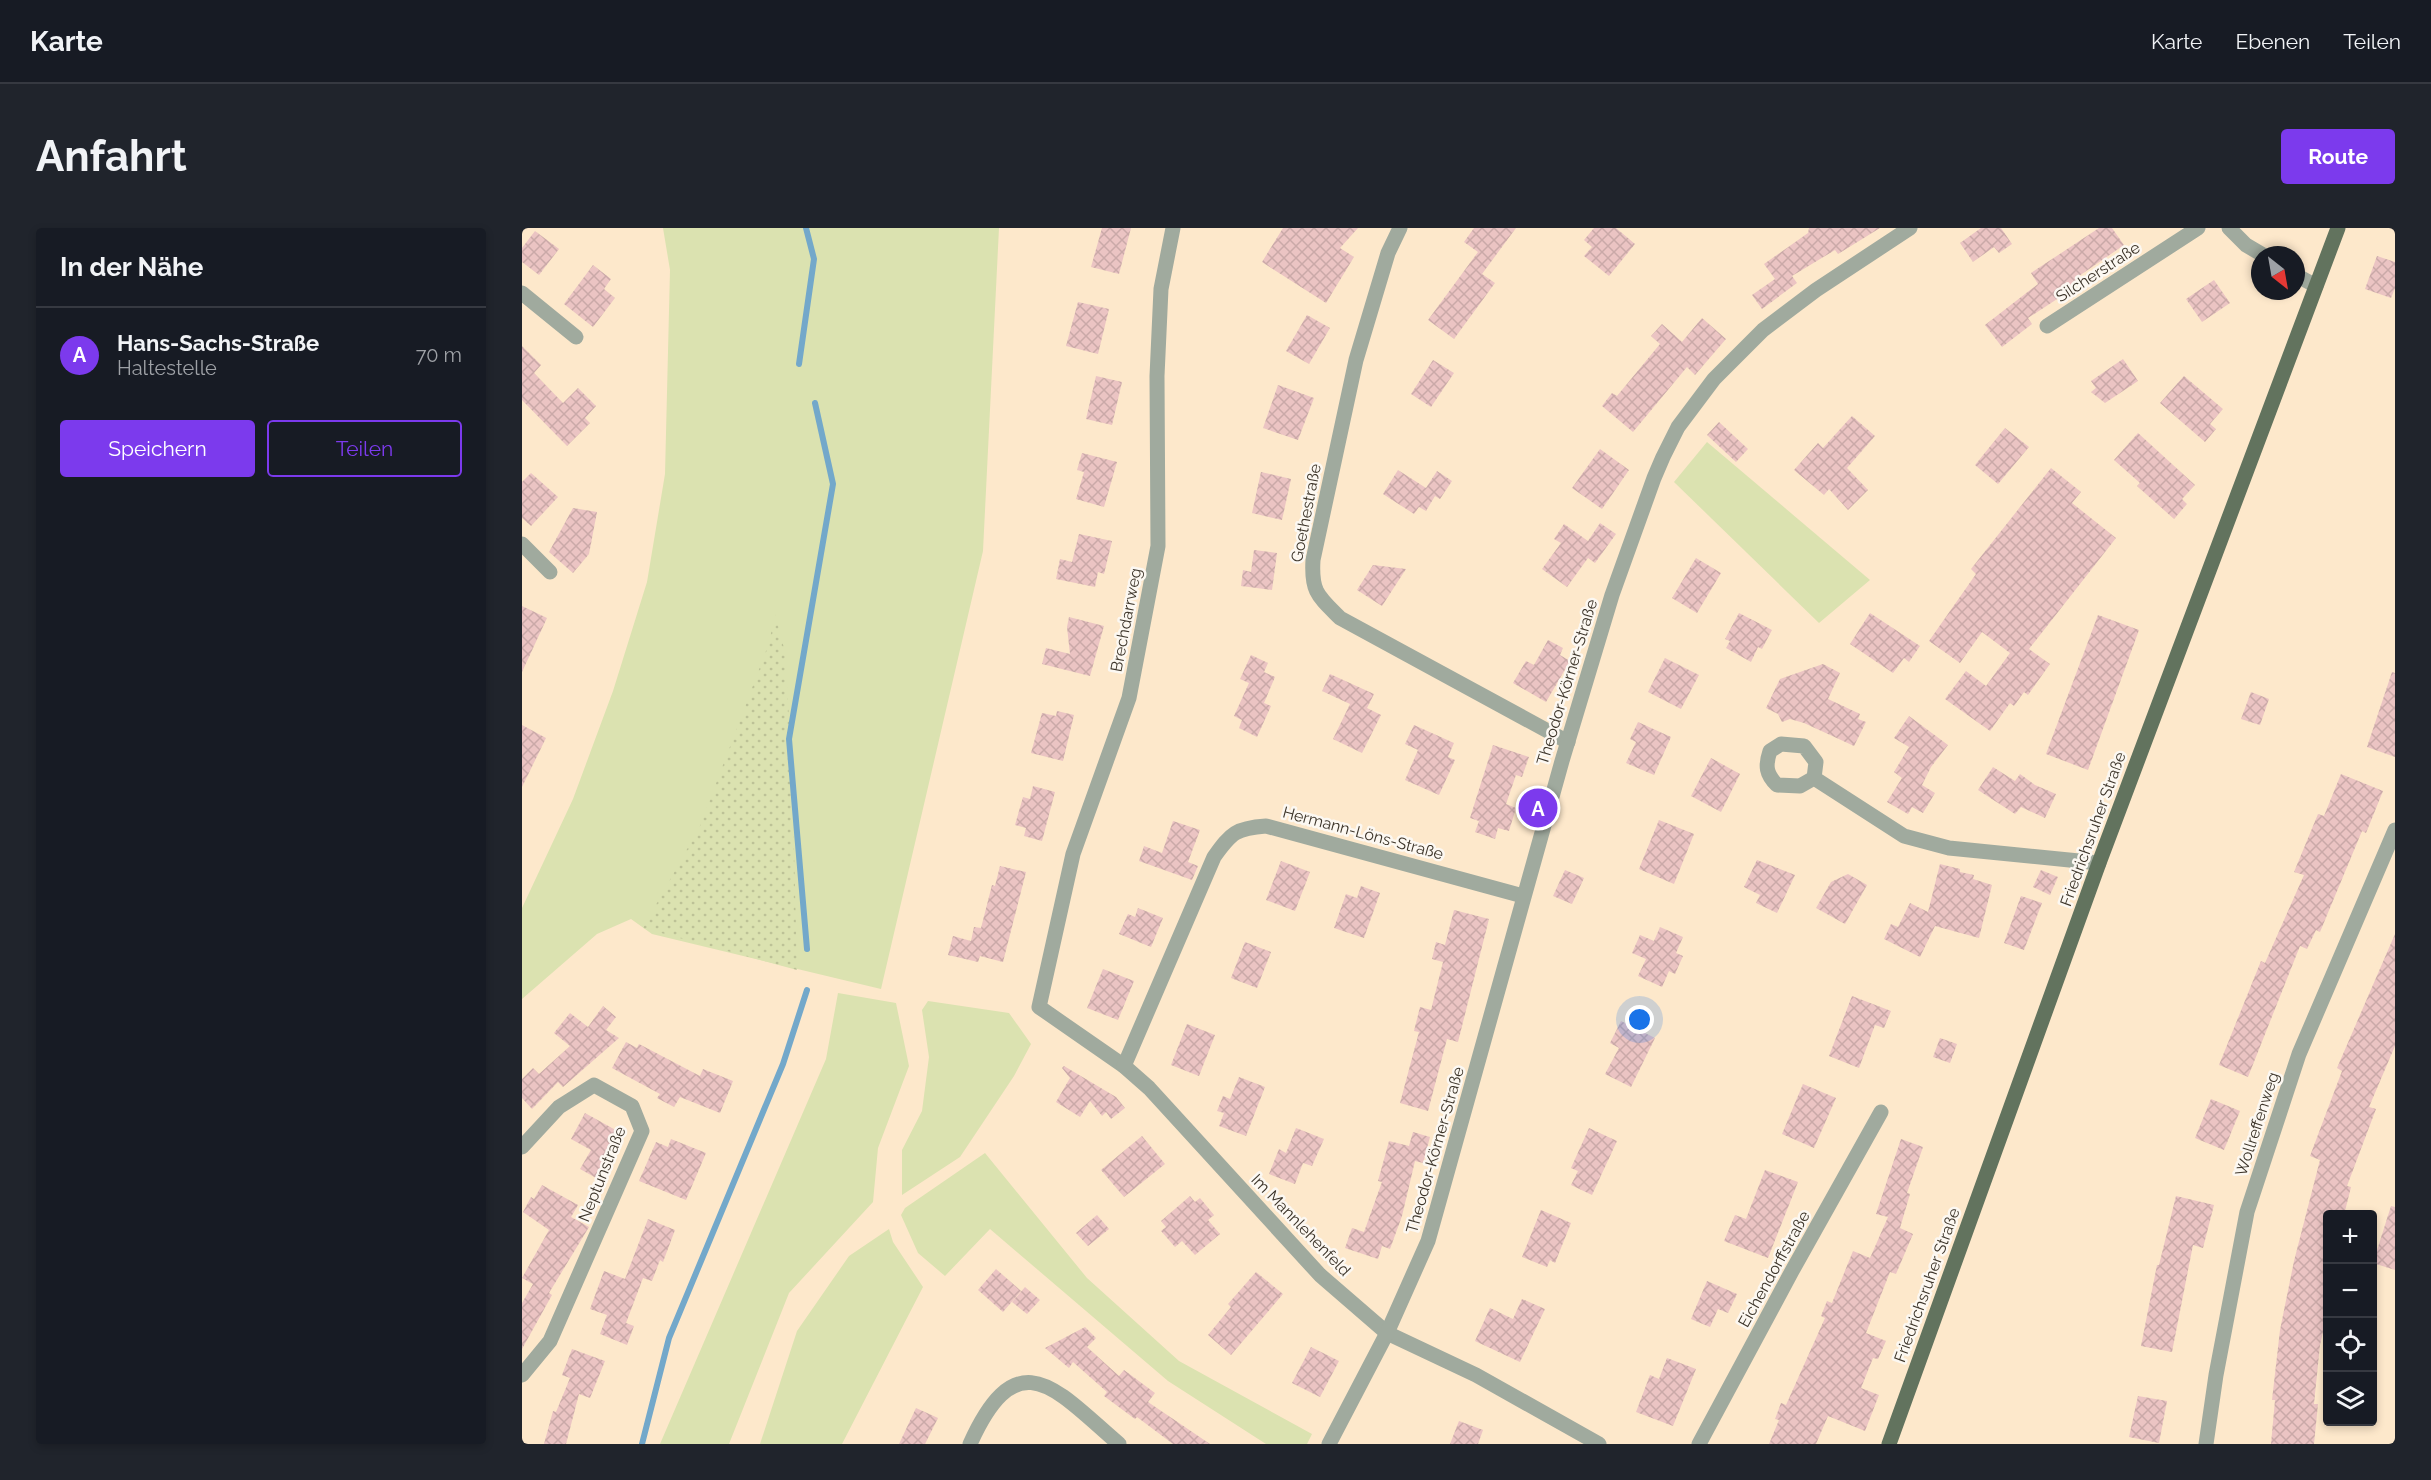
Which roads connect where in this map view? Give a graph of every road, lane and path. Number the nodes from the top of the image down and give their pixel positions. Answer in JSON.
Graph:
{"nodes":[{"id":1,"x":1173,"y":228,"type":"edge"},
{"id":2,"x":1400,"y":228,"type":"edge"},
{"id":3,"x":1910,"y":228,"type":"edge"},
{"id":4,"x":2198,"y":228,"type":"edge"},
{"id":5,"x":2229,"y":228,"type":"edge"},
{"id":6,"x":2338,"y":228,"type":"edge"},
{"id":7,"x":2251,"y":248,"type":"edge"},
{"id":8,"x":2305,"y":280,"type":"edge"},
{"id":9,"x":2316,"y":286,"type":"junction"},
{"id":10,"x":522,"y":293,"type":"edge"},
{"id":11,"x":2047,"y":326,"type":"dead end"},
{"id":12,"x":576,"y":337,"type":"dead end"},
{"id":13,"x":522,"y":544,"type":"edge"},
{"id":14,"x":550,"y":572,"type":"dead end"},
{"id":15,"x":1568,"y":742,"type":"junction"},
{"id":16,"x":1814,"y":778,"type":"dead end"},
{"id":17,"x":2395,"y":830,"type":"edge"},
{"id":18,"x":2099,"y":863,"type":"junction"},
{"id":19,"x":1523,"y":896,"type":"junction"},
{"id":20,"x":1039,"y":1007,"type":"joint"},
{"id":21,"x":1124,"y":1066,"type":"junction"},
{"id":22,"x":1881,"y":1112,"type":"dead end"},
{"id":23,"x":522,"y":1147,"type":"edge"},
{"id":24,"x":1387,"y":1333,"type":"junction"},
{"id":25,"x":522,"y":1376,"type":"edge"},
{"id":26,"x":970,"y":1444,"type":"edge"},
{"id":27,"x":1119,"y":1444,"type":"edge"},
{"id":28,"x":1329,"y":1444,"type":"edge"},
{"id":29,"x":1599,"y":1444,"type":"edge"},
{"id":30,"x":1699,"y":1444,"type":"edge"},
{"id":31,"x":1888,"y":1444,"type":"edge"},
{"id":32,"x":2206,"y":1444,"type":"edge"}],
"edges":[{"from":1,"to":20,"type":"street","name":"Brechdarrweg"},
{"from":2,"to":15,"type":"street","name":"Goethestraße"},
{"from":3,"to":15,"type":"street","name":"Theodor-Körner-Straße"},
{"from":4,"to":11,"type":"street","name":"Silcherstraße"},
{"from":5,"to":7,"type":"street"},
{"from":6,"to":9,"type":"main road","name":"Friedrichsruher Straße"},
{"from":8,"to":9,"type":"street"},
{"from":9,"to":18,"type":"main road","name":"Friedrichsruher Straße"},
{"from":10,"to":12,"type":"street"},
{"from":13,"to":14,"type":"street"},
{"from":15,"to":19,"type":"street","name":"Theodor-Körner-Straße"},
{"from":16,"to":18,"type":"street"},
{"from":17,"to":32,"type":"street","name":"Wollreffenweg"},
{"from":18,"to":31,"type":"main road","name":"Friedrichsruher Straße"},
{"from":19,"to":21,"type":"street","name":"Hermann-Löns-Straße"},
{"from":19,"to":24,"type":"street","name":"Theodor-Körner-Straße"},
{"from":20,"to":21,"type":"street","name":"Im Mannlehenfeld"},
{"from":21,"to":24,"type":"street","name":"Im Mannlehenfeld"},
{"from":22,"to":30,"type":"street","name":"Eichendorffstraße"},
{"from":23,"to":25,"type":"street","name":"Neptunstraße"},
{"from":24,"to":28,"type":"street","name":"Theodor-Körner-Straße"},
{"from":24,"to":29,"type":"street","name":"Im Mannlehenfeld"},
{"from":26,"to":27,"type":"street"}]}
